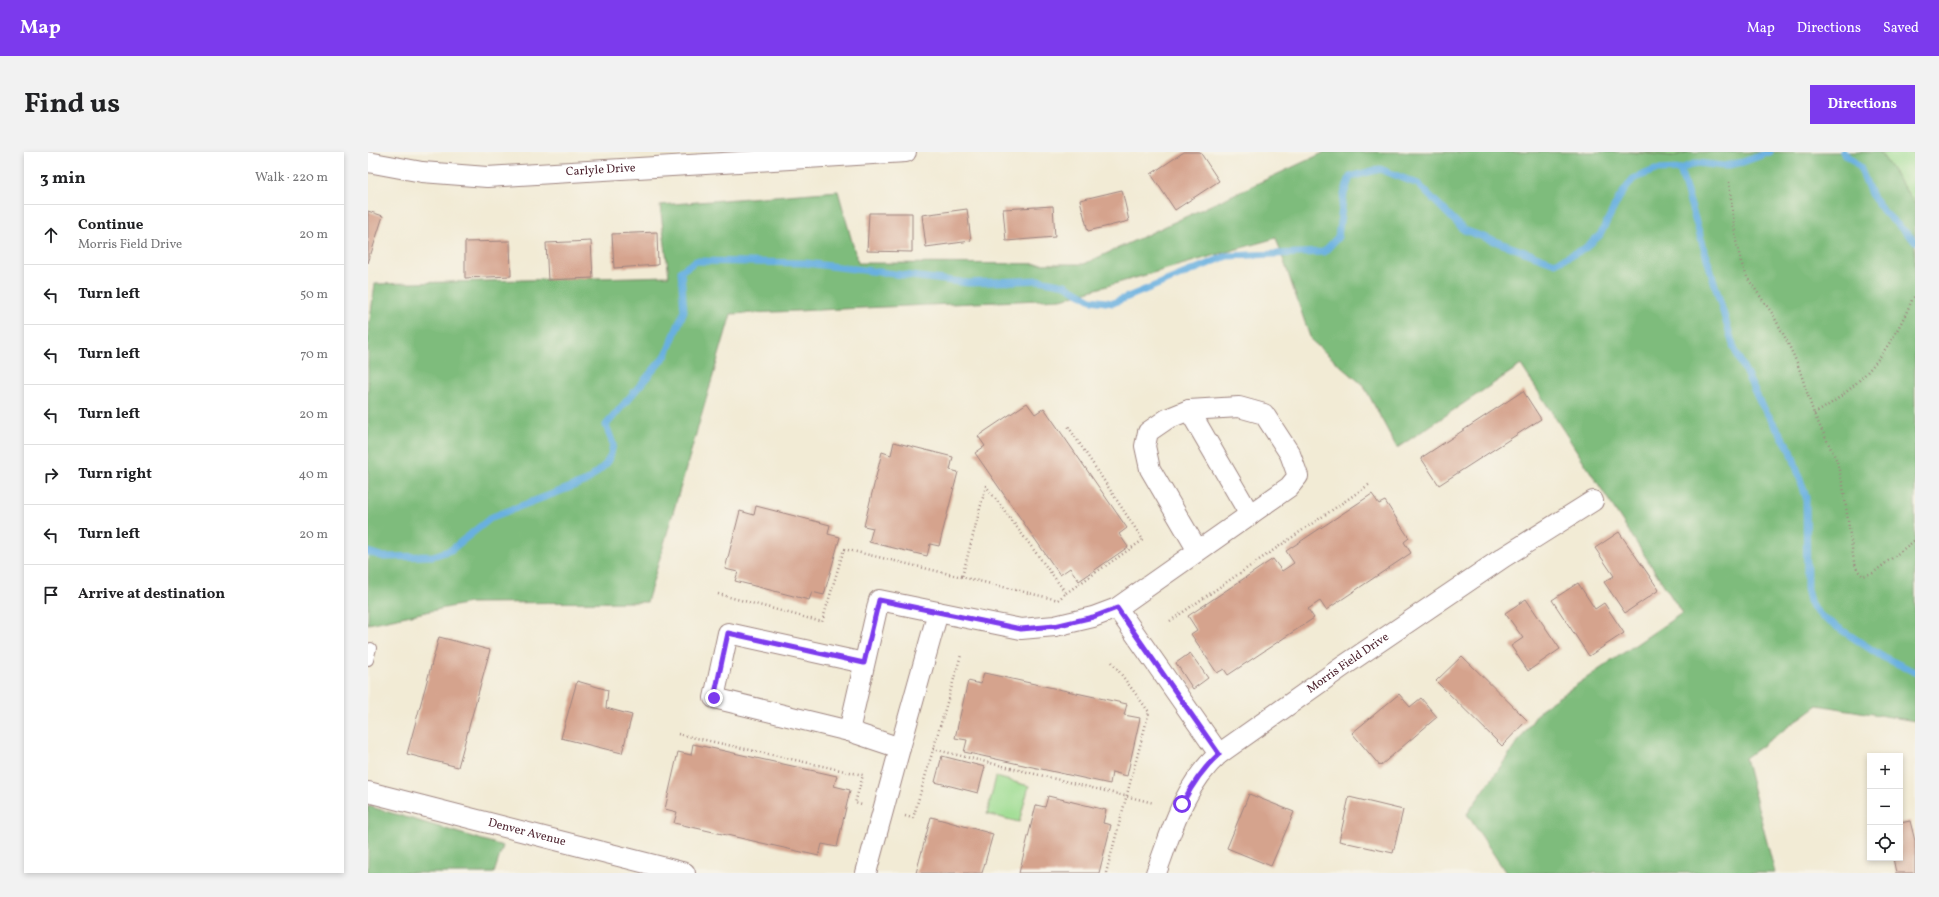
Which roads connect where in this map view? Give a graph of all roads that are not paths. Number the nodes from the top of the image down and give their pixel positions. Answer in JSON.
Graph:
{"nodes":[{"id":1,"x":906,"y":152,"type":"edge"},
{"id":2,"x":709,"y":158,"type":"edge"},
{"id":3,"x":368,"y":162,"type":"edge"},
{"id":4,"x":1189,"y":410,"type":"junction"},
{"id":5,"x":1593,"y":501,"type":"dead end"},
{"id":6,"x":1250,"y":515,"type":"junction"},
{"id":7,"x":1198,"y":551,"type":"junction"},
{"id":8,"x":1117,"y":608,"type":"junction"},
{"id":9,"x":938,"y":612,"type":"junction"},
{"id":10,"x":371,"y":648,"type":"dead end"},
{"id":11,"x":368,"y":660,"type":"edge"},
{"id":12,"x":864,"y":663,"type":"junction"},
{"id":13,"x":849,"y":731,"type":"junction"},
{"id":14,"x":900,"y":748,"type":"junction"},
{"id":15,"x":1219,"y":754,"type":"junction"},
{"id":16,"x":368,"y":792,"type":"edge"},
{"id":17,"x":685,"y":873,"type":"edge"},
{"id":18,"x":866,"y":873,"type":"edge"},
{"id":19,"x":1156,"y":873,"type":"edge"}],
"edges":[{"from":1,"to":2,"type":"street","name":"Carlyle Drive"},
{"from":2,"to":3,"type":"street","name":"Carlyle Drive"},
{"from":4,"to":6,"type":"street"},
{"from":4,"to":6,"type":"street"},
{"from":4,"to":7,"type":"street"},
{"from":5,"to":15,"type":"street","name":"Morris Field Drive"},
{"from":6,"to":7,"type":"street"},
{"from":7,"to":8,"type":"street"},
{"from":8,"to":9,"type":"street"},
{"from":8,"to":15,"type":"street"},
{"from":9,"to":12,"type":"street"},
{"from":9,"to":14,"type":"street"},
{"from":10,"to":11,"type":"lane"},
{"from":12,"to":13,"type":"street"},
{"from":12,"to":13,"type":"street"},
{"from":13,"to":14,"type":"street"},
{"from":14,"to":18,"type":"street"},
{"from":15,"to":19,"type":"street","name":"Morris Field Drive"},
{"from":16,"to":17,"type":"street","name":"Denver Avenue"}]}
